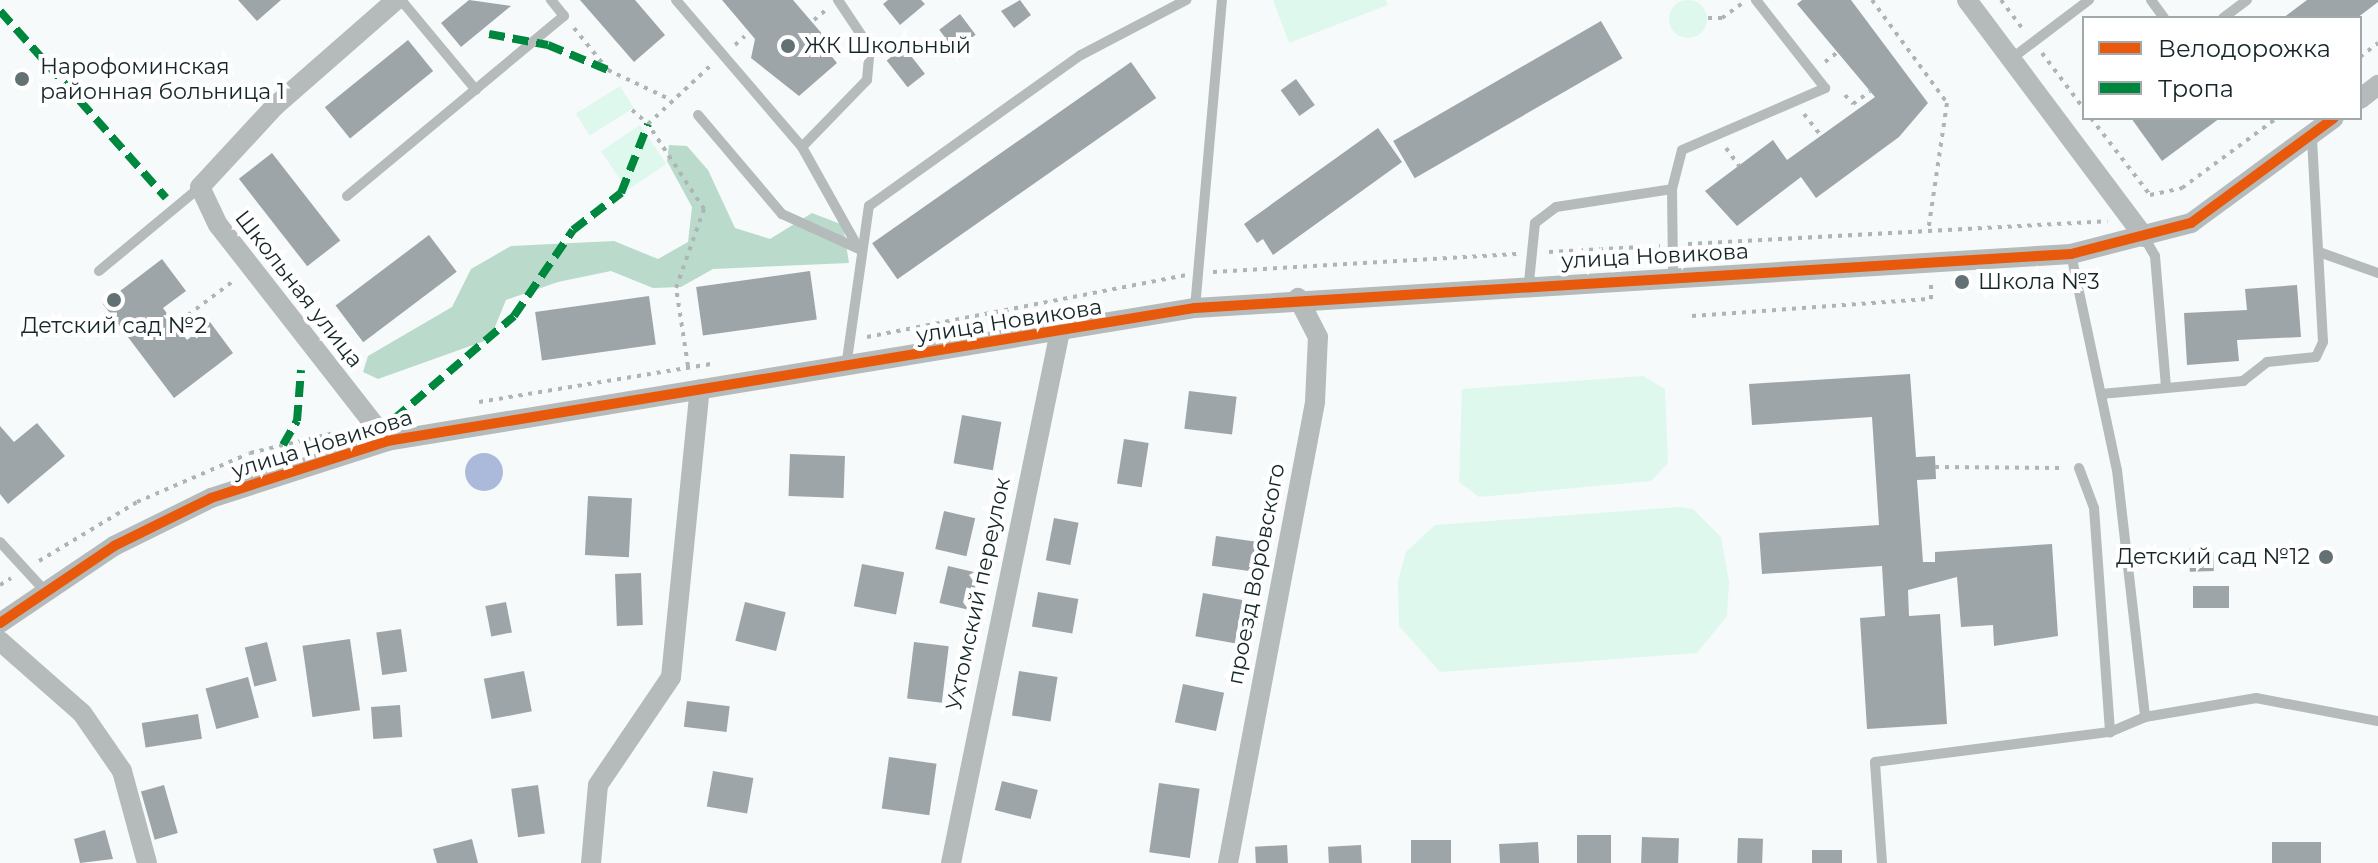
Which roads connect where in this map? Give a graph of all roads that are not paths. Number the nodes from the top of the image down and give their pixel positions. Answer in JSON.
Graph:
{"nodes":[{"id":1,"x":399,"y":0,"type":"edge"},
{"id":2,"x":551,"y":0,"type":"edge"},
{"id":3,"x":676,"y":0,"type":"edge"},
{"id":4,"x":1186,"y":0,"type":"edge"},
{"id":5,"x":1222,"y":0,"type":"edge"},
{"id":6,"x":1756,"y":0,"type":"edge"},
{"id":7,"x":1967,"y":0,"type":"edge"},
{"id":8,"x":2089,"y":0,"type":"edge"},
{"id":9,"x":2247,"y":0,"type":"edge"},
{"id":10,"x":834,"y":3,"type":"edge"},
{"id":11,"x":2226,"y":16,"type":"edge"},
{"id":12,"x":2011,"y":59,"type":"junction"},
{"id":13,"x":2378,"y":85,"type":"edge"},
{"id":14,"x":476,"y":90,"type":"junction"},
{"id":15,"x":2362,"y":97,"type":"edge"},
{"id":16,"x":698,"y":115,"type":"dead end"},
{"id":17,"x":2331,"y":120,"type":"edge"},
{"id":18,"x":2312,"y":134,"type":"junction"},
{"id":19,"x":802,"y":147,"type":"junction"},
{"id":20,"x":200,"y":187,"type":"junction"},
{"id":21,"x":1672,"y":189,"type":"junction"},
{"id":22,"x":347,"y":196,"type":"dead end"},
{"id":23,"x":2144,"y":237,"type":"junction"},
{"id":24,"x":859,"y":249,"type":"junction"},
{"id":25,"x":2319,"y":252,"type":"junction"},
{"id":26,"x":2071,"y":254,"type":"junction"},
{"id":27,"x":99,"y":271,"type":"dead end"},
{"id":28,"x":2378,"y":273,"type":"edge"},
{"id":29,"x":1673,"y":275,"type":"junction"},
{"id":30,"x":1529,"y":282,"type":"junction"},
{"id":31,"x":1298,"y":298,"type":"junction"},
{"id":32,"x":1195,"y":308,"type":"junction"},
{"id":33,"x":1059,"y":336,"type":"junction"},
{"id":34,"x":846,"y":367,"type":"junction"},
{"id":35,"x":2166,"y":388,"type":"junction"},
{"id":36,"x":700,"y":389,"type":"junction"},
{"id":37,"x":2101,"y":394,"type":"junction"},
{"id":38,"x":387,"y":441,"type":"junction"},
{"id":39,"x":2079,"y":468,"type":"road end"},
{"id":40,"x":0,"y":542,"type":"edge"},
{"id":41,"x":46,"y":592,"type":"junction"},
{"id":42,"x":0,"y":623,"type":"edge"},
{"id":43,"x":0,"y":641,"type":"edge"},
{"id":44,"x":2145,"y":717,"type":"junction"},
{"id":45,"x":2378,"y":721,"type":"edge"},
{"id":46,"x":2110,"y":732,"type":"junction"},
{"id":47,"x":147,"y":863,"type":"edge"},
{"id":48,"x":591,"y":863,"type":"edge"},
{"id":49,"x":951,"y":863,"type":"edge"},
{"id":50,"x":1228,"y":863,"type":"edge"},
{"id":51,"x":1882,"y":863,"type":"edge"}],
"edges":[{"from":1,"to":14,"type":"lane"},
{"from":1,"to":20,"type":"street"},
{"from":2,"to":14,"type":"lane"},
{"from":3,"to":19,"type":"lane"},
{"from":4,"to":24,"type":"lane"},
{"from":5,"to":32,"type":"lane"},
{"from":6,"to":21,"type":"lane"},
{"from":7,"to":12,"type":"street"},
{"from":8,"to":12,"type":"lane"},
{"from":9,"to":11,"type":"lane"},
{"from":10,"to":19,"type":"lane"},
{"from":12,"to":23,"type":"street"},
{"from":13,"to":15,"type":"street"},
{"from":14,"to":22,"type":"lane"},
{"from":16,"to":24,"type":"lane"},
{"from":17,"to":18,"type":"street","name":"улица Новикова"},
{"from":18,"to":23,"type":"street","name":"улица Новикова"},
{"from":18,"to":25,"type":"lane"},
{"from":19,"to":24,"type":"lane"},
{"from":20,"to":27,"type":"lane"},
{"from":20,"to":38,"type":"street","name":"Школьная улица"},
{"from":21,"to":29,"type":"lane"},
{"from":21,"to":30,"type":"lane"},
{"from":23,"to":26,"type":"street","name":"улица Новикова"},
{"from":23,"to":35,"type":"lane"},
{"from":24,"to":34,"type":"lane"},
{"from":25,"to":28,"type":"lane"},
{"from":25,"to":35,"type":"lane"},
{"from":26,"to":29,"type":"street","name":"улица Новикова"},
{"from":26,"to":37,"type":"lane"},
{"from":29,"to":30,"type":"street","name":"улица Новикова"},
{"from":30,"to":31,"type":"street","name":"улица Новикова"},
{"from":31,"to":32,"type":"street","name":"улица Новикова"},
{"from":31,"to":50,"type":"street","name":"проезд Воровского"},
{"from":32,"to":33,"type":"street","name":"улица Новикова"},
{"from":33,"to":34,"type":"street","name":"улица Новикова"},
{"from":33,"to":49,"type":"street","name":"Ухтомский переулок"},
{"from":34,"to":36,"type":"street","name":"улица Новикова"},
{"from":35,"to":37,"type":"lane"},
{"from":36,"to":38,"type":"street","name":"улица Новикова"},
{"from":36,"to":48,"type":"street"},
{"from":37,"to":44,"type":"lane"},
{"from":38,"to":41,"type":"street","name":"улица Новикова"},
{"from":39,"to":46,"type":"lane"},
{"from":40,"to":41,"type":"lane"},
{"from":41,"to":42,"type":"street","name":"улица Новикова"},
{"from":43,"to":47,"type":"street"},
{"from":44,"to":45,"type":"lane"},
{"from":44,"to":46,"type":"lane"},
{"from":46,"to":51,"type":"lane"}]}
